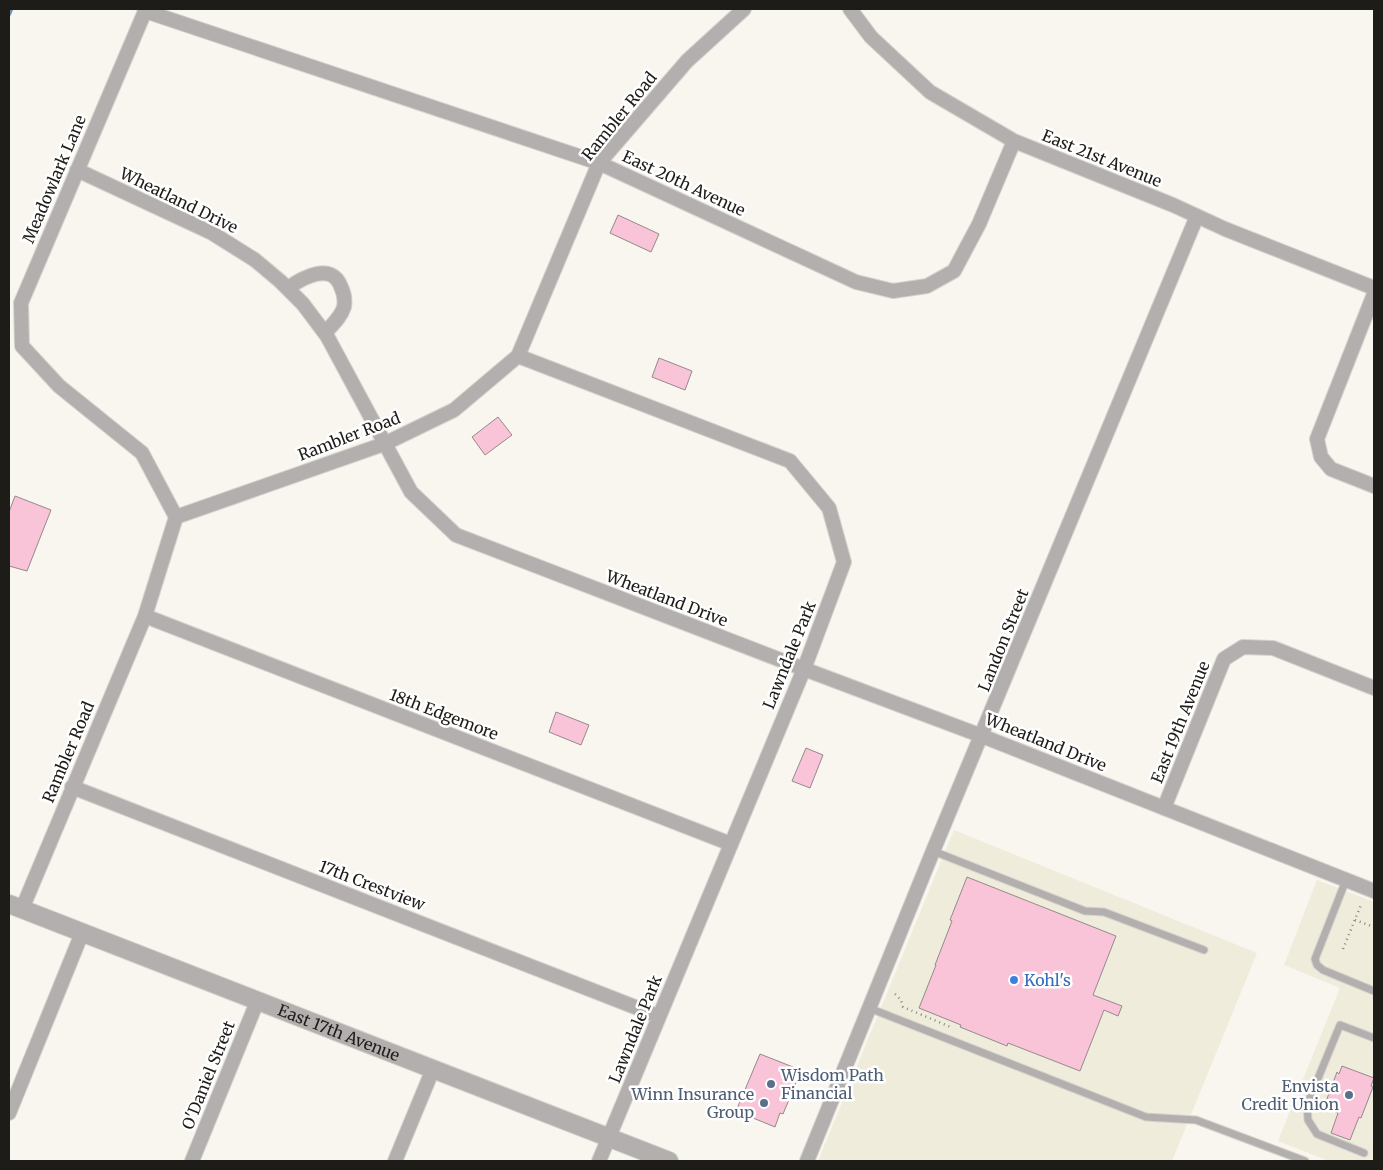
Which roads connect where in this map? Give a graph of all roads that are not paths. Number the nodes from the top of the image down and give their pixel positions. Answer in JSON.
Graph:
{"nodes":[{"id":1,"x":744,"y":9,"type":"edge"},
{"id":2,"x":850,"y":9,"type":"edge"},
{"id":3,"x":146,"y":10,"type":"edge"},
{"id":4,"x":1014,"y":141,"type":"junction"},
{"id":5,"x":599,"y":163,"type":"junction"},
{"id":6,"x":77,"y":170,"type":"junction"},
{"id":7,"x":1197,"y":216,"type":"junction"},
{"id":8,"x":288,"y":288,"type":"junction"},
{"id":9,"x":1374,"y":288,"type":"edge"},
{"id":10,"x":1374,"y":294,"type":"edge"},
{"id":11,"x":325,"y":333,"type":"junction"},
{"id":12,"x":518,"y":356,"type":"junction"},
{"id":13,"x":384,"y":444,"type":"junction"},
{"id":14,"x":1374,"y":486,"type":"edge"},
{"id":15,"x":176,"y":516,"type":"junction"},
{"id":16,"x":145,"y":616,"type":"junction"},
{"id":17,"x":804,"y":670,"type":"junction"},
{"id":18,"x":1374,"y":688,"type":"edge"},
{"id":19,"x":982,"y":736,"type":"junction"},
{"id":20,"x":72,"y":787,"type":"junction"},
{"id":21,"x":1164,"y":808,"type":"junction"},
{"id":22,"x":731,"y":844,"type":"junction"},
{"id":23,"x":934,"y":851,"type":"junction"},
{"id":24,"x":1346,"y":880,"type":"junction"},
{"id":25,"x":1374,"y":890,"type":"edge"},
{"id":26,"x":15,"y":907,"type":"edge"},
{"id":27,"x":82,"y":933,"type":"junction"},
{"id":28,"x":1204,"y":950,"type":"dead end"},
{"id":29,"x":1374,"y":991,"type":"edge"},
{"id":30,"x":257,"y":1002,"type":"junction"},
{"id":31,"x":869,"y":1008,"type":"junction"},
{"id":32,"x":658,"y":1016,"type":"junction"},
{"id":33,"x":1374,"y":1038,"type":"edge"},
{"id":34,"x":433,"y":1069,"type":"junction"},
{"id":35,"x":9,"y":1113,"type":"edge"},
{"id":36,"x":609,"y":1138,"type":"junction"},
{"id":37,"x":1364,"y":1153,"type":"dead end"},
{"id":38,"x":192,"y":1161,"type":"edge"},
{"id":39,"x":396,"y":1161,"type":"edge"},
{"id":40,"x":599,"y":1161,"type":"edge"},
{"id":41,"x":669,"y":1161,"type":"edge"},
{"id":42,"x":807,"y":1161,"type":"edge"},
{"id":43,"x":1305,"y":1161,"type":"edge"}],
"edges":[{"from":1,"to":5,"type":"street","name":"Rambler Road"},
{"from":2,"to":4,"type":"street","name":"East 21st Avenue"},
{"from":3,"to":5,"type":"street","name":"East 20th Avenue"},
{"from":3,"to":6,"type":"street","name":"Meadowlark Lane"},
{"from":4,"to":5,"type":"street","name":"East 20th Avenue"},
{"from":4,"to":7,"type":"street","name":"East 21st Avenue"},
{"from":5,"to":12,"type":"street","name":"Rambler Road"},
{"from":6,"to":8,"type":"street","name":"Wheatland Drive"},
{"from":6,"to":15,"type":"street","name":"Meadowlark Lane"},
{"from":7,"to":9,"type":"street","name":"East 21st Avenue"},
{"from":7,"to":19,"type":"street","name":"Landon Street"},
{"from":8,"to":11,"type":"street","name":"Wheatland Drive"},
{"from":8,"to":11,"type":"street"},
{"from":10,"to":14,"type":"street"},
{"from":11,"to":13,"type":"street","name":"Wheatland Drive"},
{"from":12,"to":13,"type":"street","name":"Rambler Road"},
{"from":12,"to":17,"type":"street","name":"Lawndale Park"},
{"from":13,"to":15,"type":"street","name":"Rambler Road"},
{"from":13,"to":17,"type":"street","name":"Wheatland Drive"},
{"from":15,"to":16,"type":"street","name":"Rambler Road"},
{"from":16,"to":20,"type":"street","name":"Rambler Road"},
{"from":16,"to":22,"type":"street","name":"18th Edgemore"},
{"from":17,"to":19,"type":"street","name":"Wheatland Drive"},
{"from":17,"to":22,"type":"street","name":"Lawndale Park"},
{"from":18,"to":21,"type":"street","name":"East 19th Avenue"},
{"from":19,"to":21,"type":"street","name":"Wheatland Drive"},
{"from":19,"to":23,"type":"street","name":"Landon Street"},
{"from":20,"to":26,"type":"street","name":"Rambler Road"},
{"from":20,"to":32,"type":"street","name":"17th Crestview"},
{"from":21,"to":24,"type":"street","name":"Wheatland Drive"},
{"from":22,"to":32,"type":"street","name":"Lawndale Park"},
{"from":23,"to":28,"type":"lane"},
{"from":23,"to":31,"type":"street","name":"Landon Street"},
{"from":24,"to":25,"type":"street","name":"Wheatland Drive"},
{"from":24,"to":29,"type":"lane"},
{"from":26,"to":27,"type":"street","name":"East 17th Avenue"},
{"from":27,"to":30,"type":"street","name":"East 17th Avenue"},
{"from":27,"to":35,"type":"street"},
{"from":30,"to":34,"type":"street","name":"East 17th Avenue"},
{"from":30,"to":38,"type":"street","name":"O'Daniel Street"},
{"from":31,"to":42,"type":"street","name":"Landon Street"},
{"from":31,"to":43,"type":"lane"},
{"from":32,"to":36,"type":"street","name":"Lawndale Park"},
{"from":33,"to":37,"type":"lane"},
{"from":34,"to":36,"type":"street","name":"East 17th Avenue"},
{"from":34,"to":39,"type":"street"},
{"from":36,"to":40,"type":"street","name":"Lawndale Park"},
{"from":36,"to":41,"type":"street","name":"East 17th Avenue"}]}
